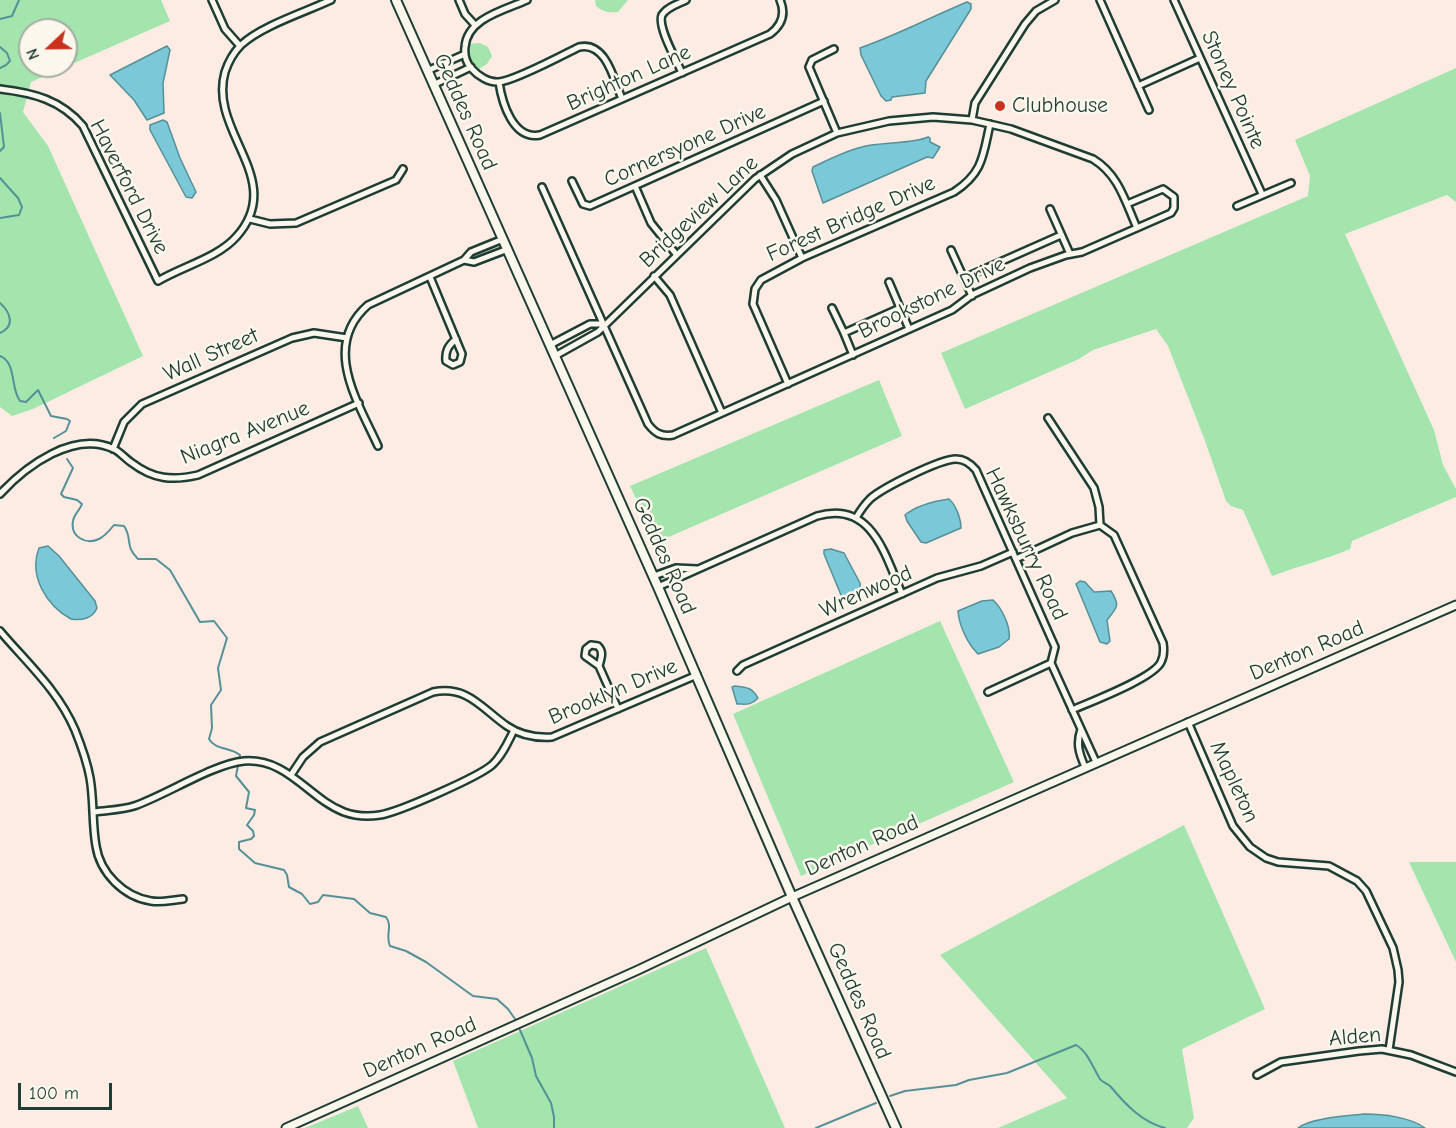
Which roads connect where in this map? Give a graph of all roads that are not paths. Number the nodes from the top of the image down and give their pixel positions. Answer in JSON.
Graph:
{"nodes":[{"id":1,"x":212,"y":0,"type":"edge"},
{"id":2,"x":331,"y":0,"type":"edge"},
{"id":3,"x":396,"y":0,"type":"edge"},
{"id":4,"x":459,"y":0,"type":"edge"},
{"id":5,"x":527,"y":0,"type":"edge"},
{"id":6,"x":686,"y":0,"type":"edge"},
{"id":7,"x":1055,"y":0,"type":"edge"},
{"id":8,"x":1100,"y":0,"type":"edge"},
{"id":9,"x":1174,"y":0,"type":"edge"},
{"id":10,"x":781,"y":3,"type":"edge"},
{"id":11,"x":475,"y":25,"type":"junction"},
{"id":12,"x":240,"y":46,"type":"junction"},
{"id":13,"x":834,"y":49,"type":"dead end"},
{"id":14,"x":465,"y":54,"type":"junction"},
{"id":15,"x":1200,"y":58,"type":"junction"},
{"id":16,"x":469,"y":65,"type":"junction"},
{"id":17,"x":427,"y":71,"type":"junction"},
{"id":18,"x":682,"y":73,"type":"junction"},
{"id":19,"x":499,"y":82,"type":"junction"},
{"id":20,"x":433,"y":84,"type":"junction"},
{"id":21,"x":1138,"y":86,"type":"junction"},
{"id":22,"x":0,"y":89,"type":"edge"},
{"id":23,"x":622,"y":99,"type":"junction"},
{"id":24,"x":824,"y":101,"type":"junction"},
{"id":25,"x":1149,"y":110,"type":"dead end"},
{"id":26,"x":972,"y":120,"type":"junction"},
{"id":27,"x":990,"y":124,"type":"junction"},
{"id":28,"x":837,"y":133,"type":"junction"},
{"id":29,"x":403,"y":169,"type":"dead end"},
{"id":30,"x":760,"y":176,"type":"junction"},
{"id":31,"x":572,"y":181,"type":"dead end"},
{"id":32,"x":1290,"y":183,"type":"dead end"},
{"id":33,"x":635,"y":186,"type":"junction"},
{"id":34,"x":542,"y":187,"type":"dead end"},
{"id":35,"x":1262,"y":194,"type":"junction"},
{"id":36,"x":1127,"y":204,"type":"junction"},
{"id":37,"x":1237,"y":206,"type":"dead end"},
{"id":38,"x":1050,"y":209,"type":"dead end"},
{"id":39,"x":250,"y":219,"type":"junction"},
{"id":40,"x":1137,"y":228,"type":"junction"},
{"id":41,"x":1061,"y":235,"type":"junction"},
{"id":42,"x":503,"y":238,"type":"junction"},
{"id":43,"x":508,"y":249,"type":"junction"},
{"id":44,"x":951,"y":250,"type":"dead end"},
{"id":45,"x":676,"y":254,"type":"junction"},
{"id":46,"x":1070,"y":254,"type":"junction"},
{"id":47,"x":802,"y":258,"type":"junction"},
{"id":48,"x":464,"y":260,"type":"junction"},
{"id":49,"x":654,"y":276,"type":"junction"},
{"id":50,"x":429,"y":277,"type":"junction"},
{"id":51,"x":964,"y":278,"type":"junction"},
{"id":52,"x":889,"y":282,"type":"dead end"},
{"id":53,"x":972,"y":296,"type":"junction"},
{"id":54,"x":832,"y":308,"type":"dead end"},
{"id":55,"x":900,"y":308,"type":"junction"},
{"id":56,"x":604,"y":324,"type":"junction"},
{"id":57,"x":909,"y":328,"type":"junction"},
{"id":58,"x":844,"y":333,"type":"junction"},
{"id":59,"x":347,"y":338,"type":"junction"},
{"id":60,"x":456,"y":339,"type":"junction"},
{"id":61,"x":550,"y":345,"type":"junction"},
{"id":62,"x":853,"y":355,"type":"junction"},
{"id":63,"x":555,"y":356,"type":"junction"},
{"id":64,"x":788,"y":384,"type":"junction"},
{"id":65,"x":359,"y":403,"type":"junction"},
{"id":66,"x":722,"y":413,"type":"junction"},
{"id":67,"x":1048,"y":418,"type":"dead end"},
{"id":68,"x":378,"y":446,"type":"dead end"},
{"id":69,"x":113,"y":449,"type":"junction"},
{"id":70,"x":0,"y":494,"type":"edge"},
{"id":71,"x":856,"y":518,"type":"junction"},
{"id":72,"x":1100,"y":525,"type":"junction"},
{"id":73,"x":1013,"y":552,"type":"junction"},
{"id":74,"x":1016,"y":559,"type":"junction"},
{"id":75,"x":698,"y":569,"type":"junction"},
{"id":76,"x":654,"y":576,"type":"junction"},
{"id":77,"x":658,"y":587,"type":"junction"},
{"id":78,"x":902,"y":594,"type":"junction"},
{"id":79,"x":1456,"y":605,"type":"edge"},
{"id":80,"x":0,"y":631,"type":"edge"},
{"id":81,"x":1051,"y":663,"type":"junction"},
{"id":82,"x":599,"y":666,"type":"dead end"},
{"id":83,"x":737,"y":671,"type":"dead end"},
{"id":84,"x":697,"y":675,"type":"junction"},
{"id":85,"x":988,"y":692,"type":"dead end"},
{"id":86,"x":618,"y":709,"type":"junction"},
{"id":87,"x":1072,"y":710,"type":"junction"},
{"id":88,"x":1188,"y":722,"type":"junction"},
{"id":89,"x":1081,"y":729,"type":"junction"},
{"id":90,"x":514,"y":730,"type":"junction"},
{"id":91,"x":1096,"y":762,"type":"junction"},
{"id":92,"x":1085,"y":767,"type":"junction"},
{"id":93,"x":291,"y":775,"type":"junction"},
{"id":94,"x":94,"y":812,"type":"junction"},
{"id":95,"x":792,"y":897,"type":"junction"},
{"id":96,"x":183,"y":899,"type":"dead end"},
{"id":97,"x":1389,"y":1050,"type":"junction"},
{"id":98,"x":1456,"y":1072,"type":"edge"},
{"id":99,"x":1257,"y":1075,"type":"dead end"},
{"id":100,"x":286,"y":1128,"type":"edge"},
{"id":101,"x":896,"y":1128,"type":"edge"}],
"edges":[{"from":1,"to":12,"type":"street"},
{"from":2,"to":12,"type":"street"},
{"from":3,"to":17,"type":"main road","name":"Geddes Road"},
{"from":4,"to":11,"type":"street"},
{"from":5,"to":11,"type":"street"},
{"from":6,"to":18,"type":"street"},
{"from":7,"to":26,"type":"street"},
{"from":8,"to":21,"type":"street"},
{"from":9,"to":15,"type":"street","name":"Stoney Pointe"},
{"from":10,"to":18,"type":"street","name":"Brighton Lane"},
{"from":11,"to":14,"type":"street"},
{"from":12,"to":39,"type":"street"},
{"from":13,"to":24,"type":"street"},
{"from":14,"to":16,"type":"street"},
{"from":14,"to":17,"type":"street"},
{"from":15,"to":21,"type":"street"},
{"from":15,"to":35,"type":"street","name":"Stoney Pointe"},
{"from":16,"to":19,"type":"street"},
{"from":16,"to":20,"type":"street"},
{"from":17,"to":20,"type":"main road","name":"Geddes Road"},
{"from":18,"to":23,"type":"street","name":"Brighton Lane"},
{"from":19,"to":23,"type":"street"},
{"from":19,"to":23,"type":"street","name":"Brighton Lane"},
{"from":20,"to":42,"type":"main road","name":"Geddes Road"},
{"from":21,"to":25,"type":"street"},
{"from":22,"to":39,"type":"street","name":"Haverford Drive"},
{"from":24,"to":28,"type":"street"},
{"from":24,"to":33,"type":"street","name":"Cornersyone Drive"},
{"from":26,"to":27,"type":"street","name":"Bridgeview Lane"},
{"from":26,"to":28,"type":"street","name":"Bridgeview Lane"},
{"from":27,"to":36,"type":"street","name":"Bridgeview Lane"},
{"from":27,"to":47,"type":"street","name":"Forest Bridge Drive"},
{"from":28,"to":30,"type":"street","name":"Bridgeview Lane"},
{"from":29,"to":39,"type":"street"},
{"from":30,"to":45,"type":"street","name":"Bridgeview Lane"},
{"from":30,"to":47,"type":"street"},
{"from":31,"to":33,"type":"street","name":"Cornersyone Drive"},
{"from":32,"to":35,"type":"street"},
{"from":33,"to":45,"type":"street"},
{"from":34,"to":56,"type":"street"},
{"from":35,"to":37,"type":"street"},
{"from":36,"to":40,"type":"street","name":"Bridgeview Lane"},
{"from":36,"to":40,"type":"street","name":"Brookstone Drive"},
{"from":38,"to":41,"type":"street"},
{"from":40,"to":46,"type":"street","name":"Brookstone Drive"},
{"from":41,"to":46,"type":"street"},
{"from":41,"to":51,"type":"street"},
{"from":42,"to":43,"type":"main road","name":"Geddes Road"},
{"from":42,"to":48,"type":"street"},
{"from":43,"to":48,"type":"street"},
{"from":43,"to":61,"type":"main road","name":"Geddes Road"},
{"from":44,"to":51,"type":"street"},
{"from":45,"to":49,"type":"street","name":"Bridgeview Lane"},
{"from":46,"to":53,"type":"street","name":"Brookstone Drive"},
{"from":47,"to":64,"type":"street","name":"Forest Bridge Drive"},
{"from":48,"to":50,"type":"street"},
{"from":49,"to":56,"type":"street","name":"Bridgeview Lane"},
{"from":49,"to":66,"type":"street"},
{"from":50,"to":59,"type":"street"},
{"from":50,"to":60,"type":"street"},
{"from":51,"to":53,"type":"street"},
{"from":52,"to":55,"type":"street"},
{"from":53,"to":57,"type":"street","name":"Brookstone Drive"},
{"from":54,"to":58,"type":"street"},
{"from":55,"to":57,"type":"street"},
{"from":55,"to":58,"type":"street"},
{"from":56,"to":61,"type":"street","name":"Bridgeview Lane"},
{"from":56,"to":63,"type":"street","name":"Bridgeview Lane"},
{"from":56,"to":66,"type":"street","name":"Brookstone Drive"},
{"from":57,"to":62,"type":"street","name":"Brookstone Drive"},
{"from":58,"to":62,"type":"street"},
{"from":59,"to":65,"type":"street"},
{"from":59,"to":69,"type":"street","name":"Wall Street"},
{"from":60,"to":60,"type":"street"},
{"from":61,"to":63,"type":"main road","name":"Geddes Road"},
{"from":62,"to":64,"type":"street","name":"Brookstone Drive"},
{"from":63,"to":76,"type":"main road","name":"Geddes Road"},
{"from":64,"to":66,"type":"street","name":"Brookstone Drive"},
{"from":65,"to":68,"type":"street"},
{"from":65,"to":69,"type":"street","name":"Niagra Avenue"},
{"from":67,"to":72,"type":"street"},
{"from":69,"to":70,"type":"street"},
{"from":71,"to":73,"type":"street","name":"Hawksburry Road"},
{"from":71,"to":75,"type":"street"},
{"from":71,"to":78,"type":"street"},
{"from":72,"to":74,"type":"street"},
{"from":72,"to":87,"type":"street"},
{"from":73,"to":74,"type":"street","name":"Hawksburry Road"},
{"from":73,"to":78,"type":"street","name":"Wrenwood"},
{"from":74,"to":81,"type":"street","name":"Hawksburry Road"},
{"from":75,"to":76,"type":"street"},
{"from":75,"to":77,"type":"street"},
{"from":76,"to":77,"type":"main road","name":"Geddes Road"},
{"from":77,"to":84,"type":"main road","name":"Geddes Road"},
{"from":78,"to":83,"type":"street","name":"Wrenwood"},
{"from":79,"to":88,"type":"street","name":"Denton Road"},
{"from":80,"to":94,"type":"street"},
{"from":81,"to":85,"type":"street"},
{"from":81,"to":87,"type":"street","name":"Hawksburry Road"},
{"from":82,"to":86,"type":"street"},
{"from":84,"to":86,"type":"street","name":"Brooklyn Drive"},
{"from":84,"to":95,"type":"main road","name":"Geddes Road"},
{"from":86,"to":90,"type":"street","name":"Brooklyn Drive"},
{"from":87,"to":89,"type":"street","name":"Hawksburry Road"},
{"from":88,"to":91,"type":"street","name":"Denton Road"},
{"from":88,"to":97,"type":"street","name":"Mapleton"},
{"from":89,"to":91,"type":"street","name":"Hawksburry Road"},
{"from":89,"to":92,"type":"street","name":"Hawksburry Road"},
{"from":90,"to":93,"type":"street","name":"Brooklyn Drive"},
{"from":90,"to":93,"type":"street"},
{"from":91,"to":92,"type":"street","name":"Denton Road"},
{"from":92,"to":95,"type":"street","name":"Denton Road"},
{"from":93,"to":94,"type":"street"},
{"from":94,"to":96,"type":"street"},
{"from":95,"to":100,"type":"street","name":"Denton Road"},
{"from":95,"to":101,"type":"main road","name":"Geddes Road"},
{"from":97,"to":98,"type":"street","name":"Alden"},
{"from":97,"to":99,"type":"street","name":"Alden"}]}
